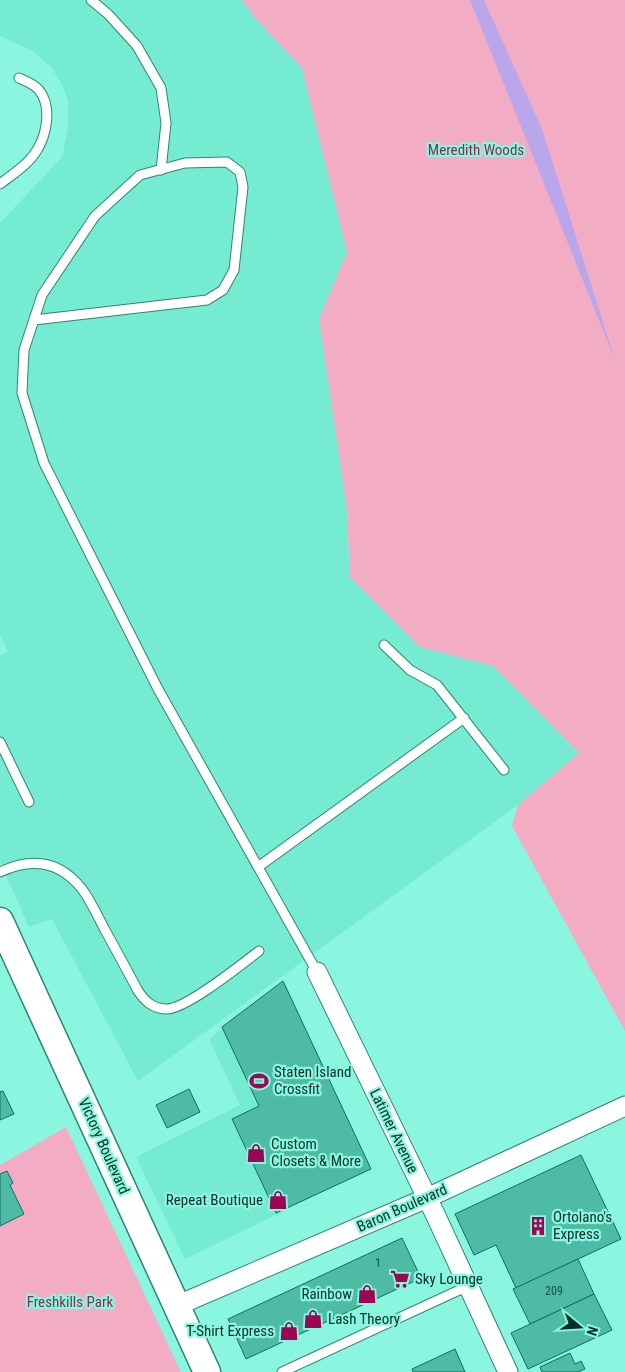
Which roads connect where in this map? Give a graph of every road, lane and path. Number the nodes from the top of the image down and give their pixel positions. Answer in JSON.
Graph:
{"nodes":[{"id":1,"x":91,"y":0,"type":"edge"},
{"id":2,"x":19,"y":78,"type":"dead end"},
{"id":3,"x":161,"y":170,"type":"junction"},
{"id":4,"x":0,"y":184,"type":"edge"},
{"id":5,"x":34,"y":320,"type":"junction"},
{"id":6,"x":384,"y":645,"type":"dead end"},
{"id":7,"x":464,"y":718,"type":"junction"},
{"id":8,"x":0,"y":742,"type":"edge"},
{"id":9,"x":504,"y":770,"type":"dead end"},
{"id":10,"x":30,"y":802,"type":"dead end"},
{"id":11,"x":258,"y":867,"type":"junction"},
{"id":12,"x":0,"y":872,"type":"edge"},
{"id":13,"x":0,"y":921,"type":"edge"},
{"id":14,"x":259,"y":951,"type":"dead end"},
{"id":15,"x":317,"y":972,"type":"joint"},
{"id":16,"x":625,"y":1106,"type":"edge"},
{"id":17,"x":427,"y":1198,"type":"junction"},
{"id":18,"x":468,"y":1286,"type":"junction"},
{"id":19,"x":176,"y":1306,"type":"junction"},
{"id":20,"x":207,"y":1372,"type":"edge"},
{"id":21,"x":282,"y":1372,"type":"edge"},
{"id":22,"x":508,"y":1372,"type":"edge"}],
"edges":[{"from":1,"to":3,"type":"lane"},
{"from":2,"to":4,"type":"lane"},
{"from":3,"to":5,"type":"lane"},
{"from":3,"to":5,"type":"lane"},
{"from":5,"to":11,"type":"lane"},
{"from":6,"to":7,"type":"lane"},
{"from":7,"to":9,"type":"lane"},
{"from":7,"to":11,"type":"lane"},
{"from":8,"to":10,"type":"lane"},
{"from":11,"to":15,"type":"lane"},
{"from":12,"to":14,"type":"lane"},
{"from":13,"to":19,"type":"main road","name":"Victory Boulevard"},
{"from":15,"to":17,"type":"street","name":"Latimer Avenue"},
{"from":16,"to":17,"type":"street","name":"Baron Boulevard"},
{"from":17,"to":18,"type":"street","name":"Latimer Avenue"},
{"from":17,"to":19,"type":"street","name":"Baron Boulevard"},
{"from":18,"to":21,"type":"lane"},
{"from":18,"to":22,"type":"street","name":"Latimer Avenue"},
{"from":19,"to":20,"type":"main road","name":"Victory Boulevard"}]}
